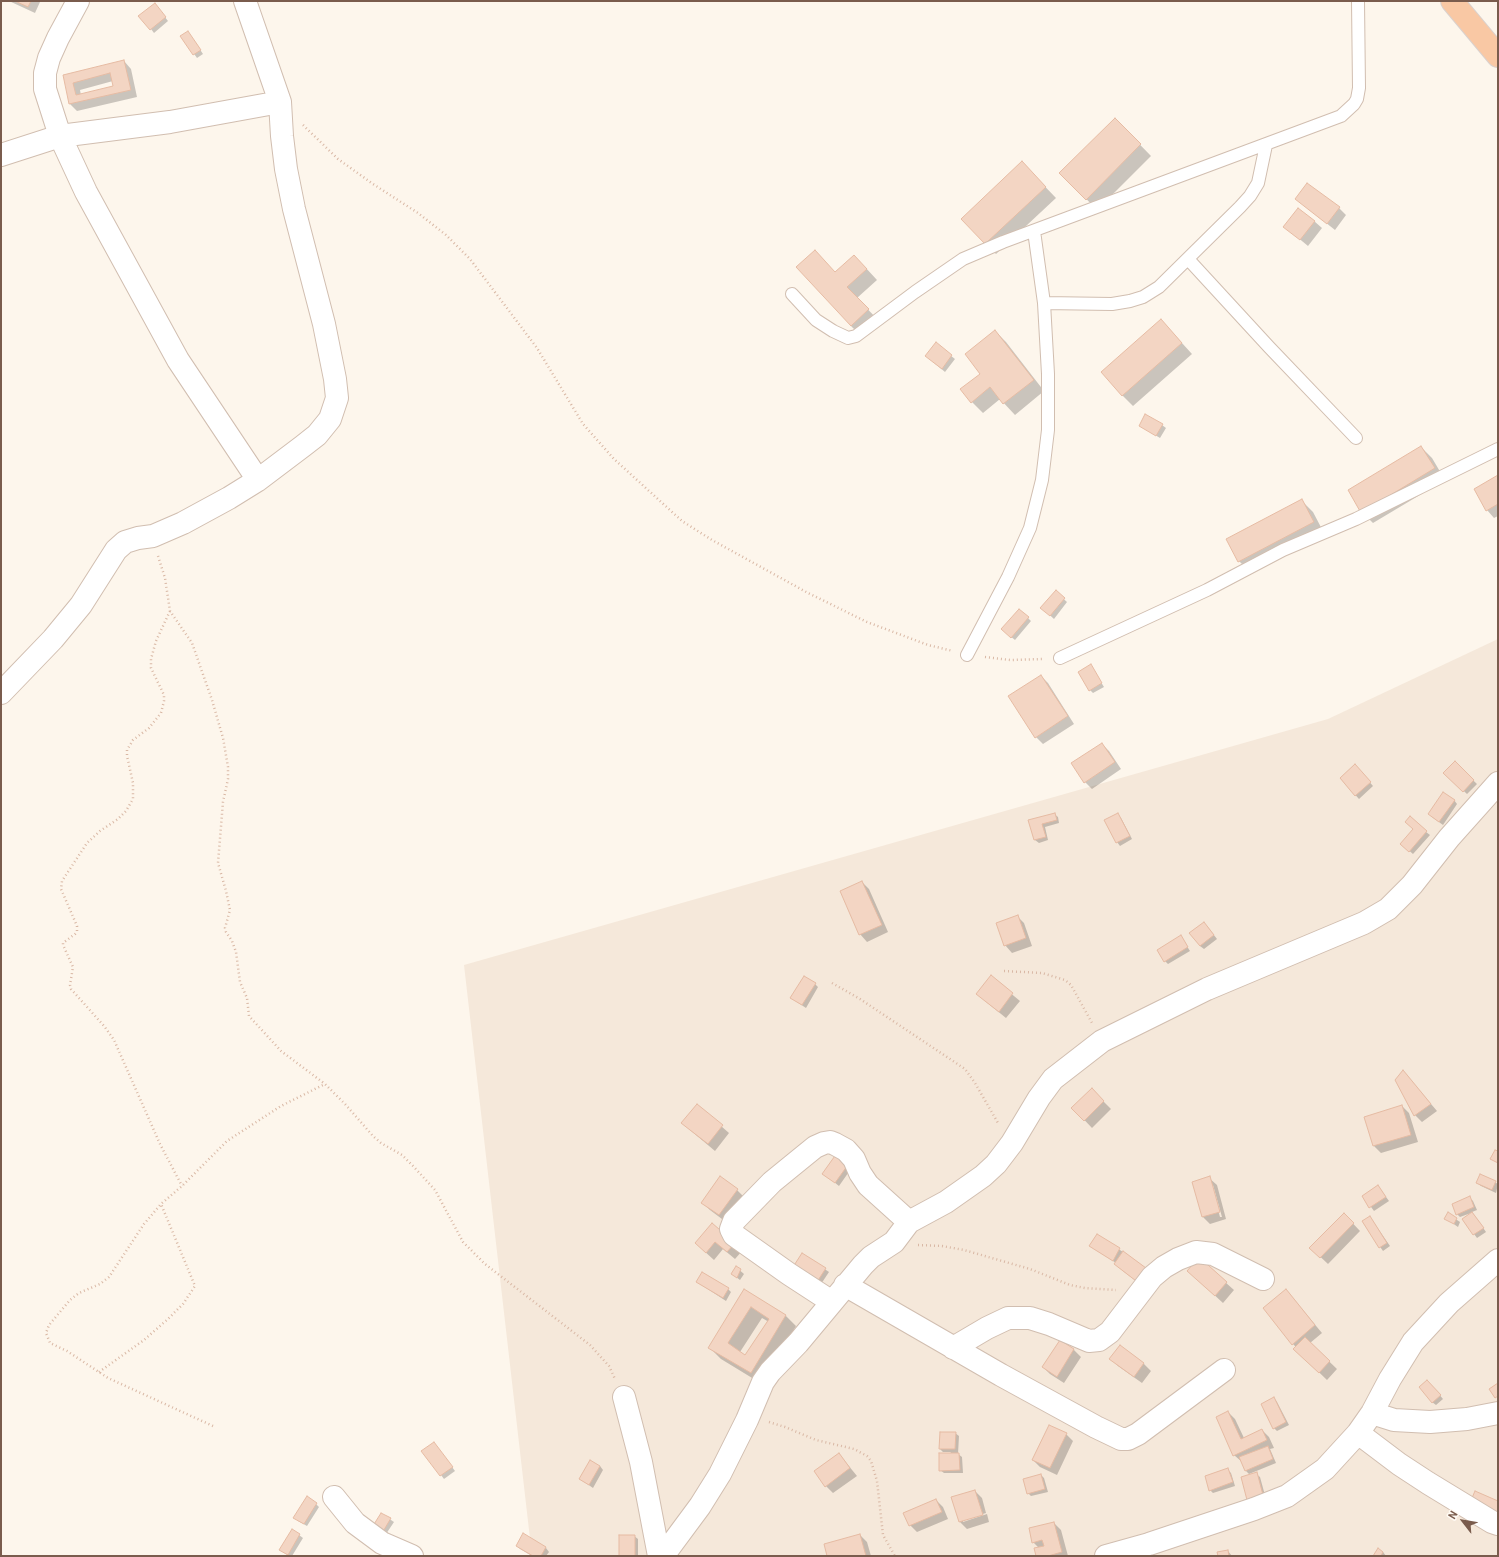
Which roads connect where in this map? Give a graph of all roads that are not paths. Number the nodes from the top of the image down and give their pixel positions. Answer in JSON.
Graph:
{"nodes":[{"id":1,"x":78,"y":1,"type":"edge"},
{"id":2,"x":245,"y":1,"type":"edge"},
{"id":3,"x":1358,"y":1,"type":"edge"},
{"id":4,"x":1452,"y":1,"type":"edge"},
{"id":5,"x":1498,"y":56,"type":"edge"},
{"id":6,"x":280,"y":102,"type":"junction"},
{"id":7,"x":60,"y":136,"type":"junction"},
{"id":8,"x":1266,"y":145,"type":"junction"},
{"id":9,"x":1,"y":155,"type":"edge"},
{"id":10,"x":1034,"y":231,"type":"junction"},
{"id":11,"x":1188,"y":258,"type":"junction"},
{"id":12,"x":792,"y":294,"type":"dead end"},
{"id":13,"x":1044,"y":303,"type":"junction"},
{"id":14,"x":1356,"y":438,"type":"dead end"},
{"id":15,"x":1498,"y":449,"type":"edge"},
{"id":16,"x":258,"y":480,"type":"junction"},
{"id":17,"x":967,"y":655,"type":"road end"},
{"id":18,"x":1060,"y":658,"type":"road end"},
{"id":19,"x":1,"y":693,"type":"edge"},
{"id":20,"x":1498,"y":782,"type":"edge"},
{"id":21,"x":908,"y":1222,"type":"junction"},
{"id":22,"x":1498,"y":1260,"type":"edge"},
{"id":23,"x":1263,"y":1280,"type":"dead end"},
{"id":24,"x":838,"y":1294,"type":"junction"},
{"id":25,"x":953,"y":1348,"type":"junction"},
{"id":26,"x":1224,"y":1370,"type":"dead end"},
{"id":27,"x":624,"y":1397,"type":"road end"},
{"id":28,"x":1372,"y":1413,"type":"junction"},
{"id":29,"x":1498,"y":1413,"type":"edge"},
{"id":30,"x":1358,"y":1433,"type":"junction"},
{"id":31,"x":334,"y":1497,"type":"dead end"},
{"id":32,"x":1498,"y":1524,"type":"edge"},
{"id":33,"x":1151,"y":1550,"type":"edge"},
{"id":34,"x":412,"y":1556,"type":"edge"},
{"id":35,"x":659,"y":1556,"type":"edge"},
{"id":36,"x":663,"y":1556,"type":"edge"},
{"id":37,"x":1106,"y":1556,"type":"edge"}],
"edges":[{"from":1,"to":7,"type":"street"},
{"from":2,"to":6,"type":"street"},
{"from":3,"to":8,"type":"lane"},
{"from":4,"to":5,"type":"highway"},
{"from":6,"to":7,"type":"street"},
{"from":6,"to":16,"type":"street"},
{"from":7,"to":9,"type":"street"},
{"from":7,"to":16,"type":"street"},
{"from":8,"to":10,"type":"lane"},
{"from":8,"to":11,"type":"lane"},
{"from":10,"to":12,"type":"lane"},
{"from":10,"to":13,"type":"lane"},
{"from":11,"to":13,"type":"lane"},
{"from":11,"to":14,"type":"lane"},
{"from":13,"to":17,"type":"lane"},
{"from":15,"to":18,"type":"lane"},
{"from":16,"to":19,"type":"street"},
{"from":20,"to":21,"type":"street"},
{"from":21,"to":24,"type":"street"},
{"from":21,"to":24,"type":"street"},
{"from":22,"to":28,"type":"street"},
{"from":23,"to":25,"type":"street"},
{"from":24,"to":25,"type":"street"},
{"from":24,"to":36,"type":"street"},
{"from":25,"to":26,"type":"street"},
{"from":27,"to":35,"type":"street"},
{"from":28,"to":29,"type":"street"},
{"from":28,"to":30,"type":"street"},
{"from":30,"to":32,"type":"street"},
{"from":30,"to":33,"type":"street"},
{"from":31,"to":34,"type":"street"},
{"from":33,"to":37,"type":"street"}]}
